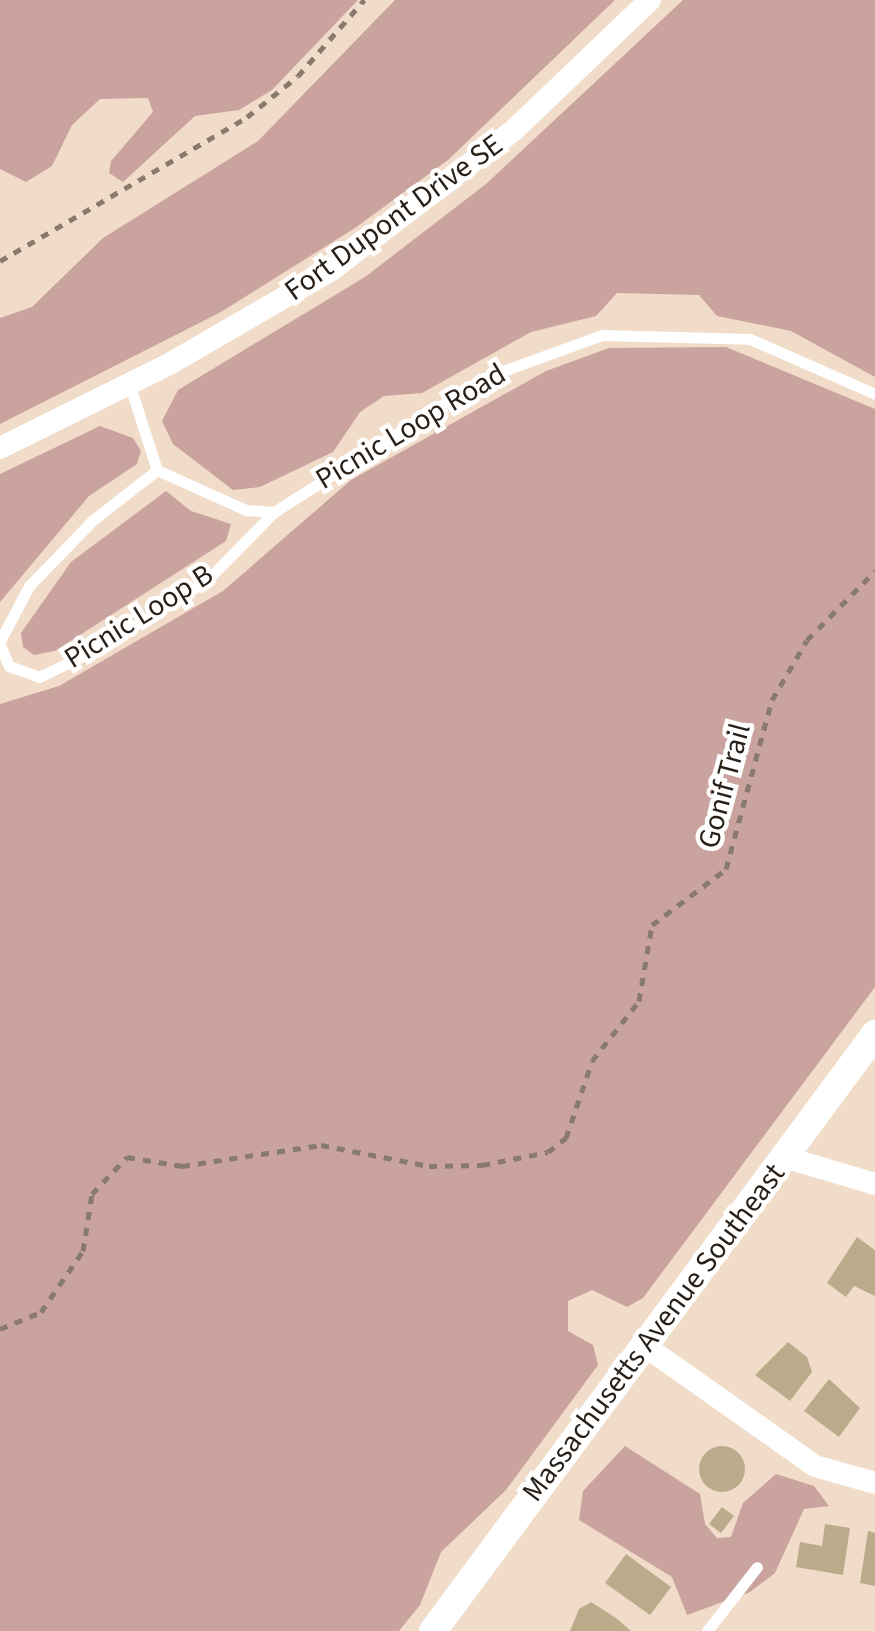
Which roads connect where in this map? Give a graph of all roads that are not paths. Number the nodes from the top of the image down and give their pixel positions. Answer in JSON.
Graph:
{"nodes":[{"id":1,"x":650,"y":0,"type":"edge"},
{"id":2,"x":130,"y":383,"type":"junction"},
{"id":3,"x":875,"y":394,"type":"edge"},
{"id":4,"x":0,"y":448,"type":"edge"},
{"id":5,"x":157,"y":470,"type":"junction"},
{"id":6,"x":274,"y":512,"type":"junction"},
{"id":7,"x":0,"y":643,"type":"edge"},
{"id":8,"x":875,"y":1034,"type":"edge"},
{"id":9,"x":784,"y":1157,"type":"junction"},
{"id":10,"x":875,"y":1184,"type":"edge"},
{"id":11,"x":645,"y":1346,"type":"junction"},
{"id":12,"x":875,"y":1483,"type":"edge"},
{"id":13,"x":756,"y":1567,"type":"dead end"},
{"id":14,"x":433,"y":1631,"type":"edge"},
{"id":15,"x":707,"y":1631,"type":"edge"}],
"edges":[{"from":1,"to":2,"type":"street","name":"Fort Dupont Drive SE"},
{"from":2,"to":4,"type":"street","name":"Fort Dupont Drive SE"},
{"from":2,"to":5,"type":"lane"},
{"from":3,"to":6,"type":"lane","name":"Picnic Loop Road"},
{"from":5,"to":6,"type":"lane"},
{"from":5,"to":7,"type":"lane","name":"Picnic Loop B"},
{"from":6,"to":7,"type":"lane","name":"Picnic Loop B"},
{"from":8,"to":9,"type":"street","name":"Massachusetts Avenue Southeast"},
{"from":9,"to":10,"type":"street"},
{"from":9,"to":11,"type":"street","name":"Massachusetts Avenue Southeast"},
{"from":11,"to":12,"type":"street"},
{"from":11,"to":14,"type":"street","name":"Massachusetts Avenue Southeast"},
{"from":13,"to":15,"type":"lane"}]}
